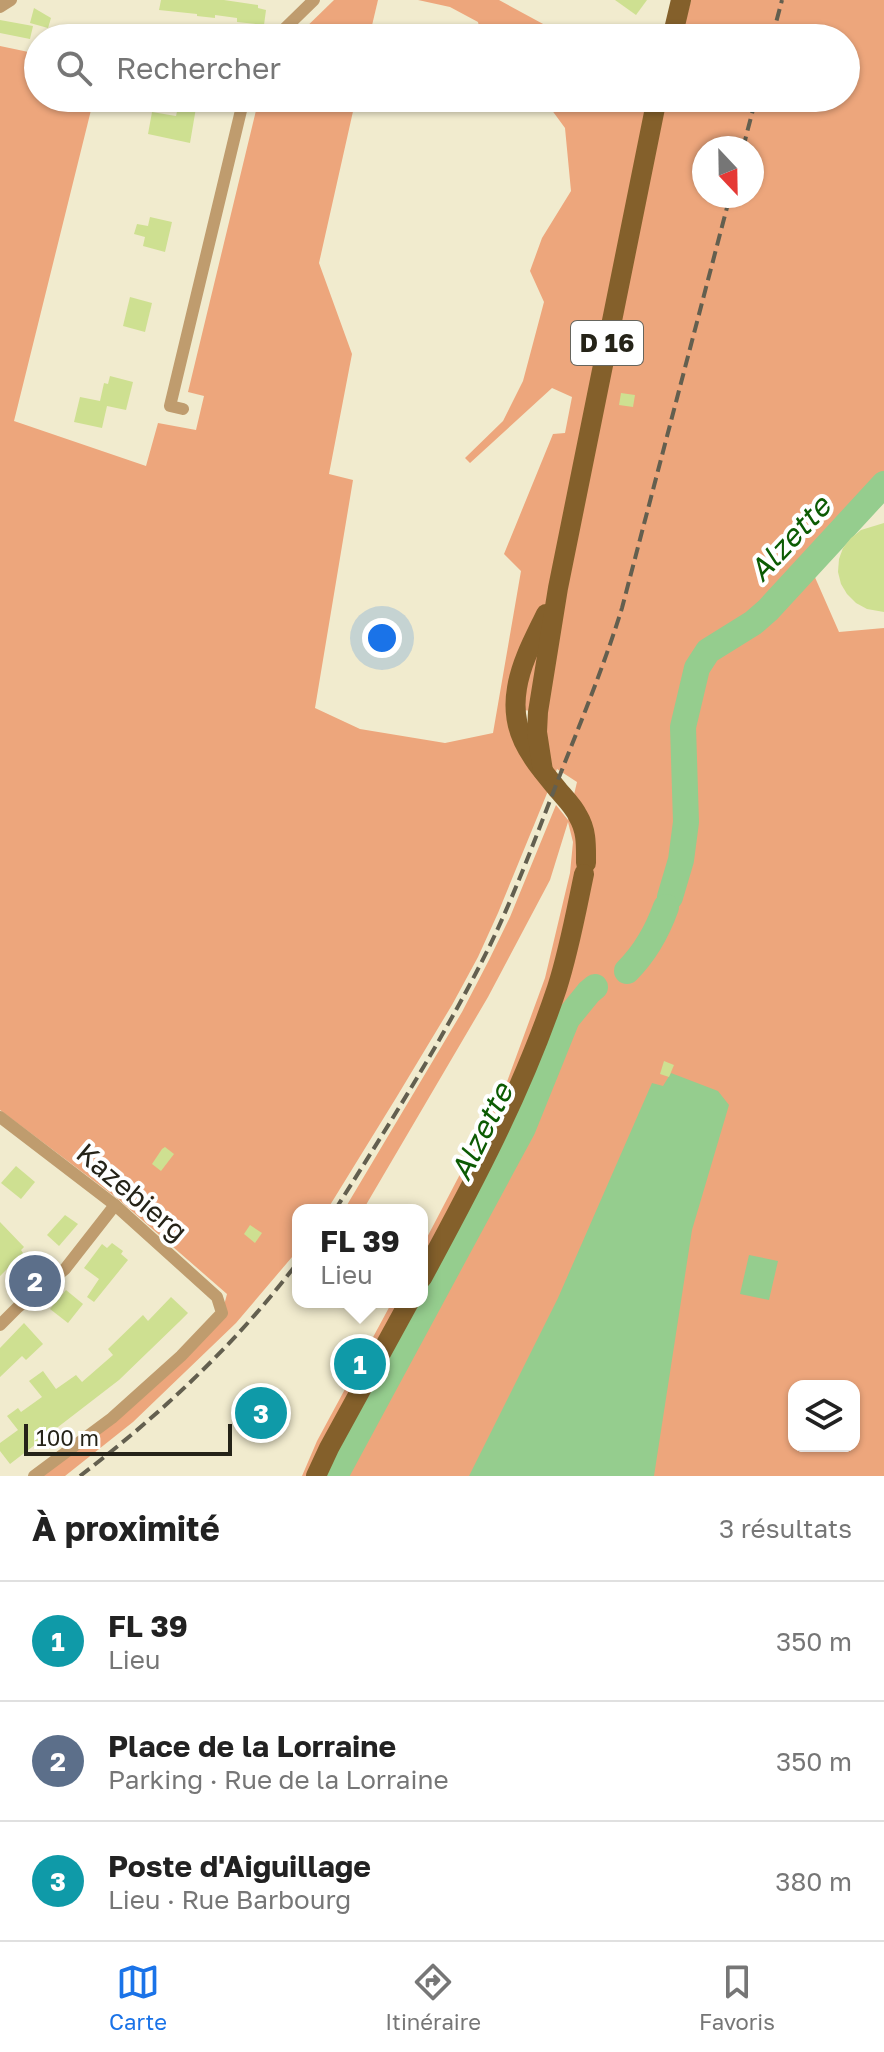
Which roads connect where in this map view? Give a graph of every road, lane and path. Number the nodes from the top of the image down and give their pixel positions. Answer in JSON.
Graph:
{"nodes":[{"id":1,"x":11,"y":0,"type":"edge"},
{"id":2,"x":314,"y":0,"type":"edge"},
{"id":3,"x":681,"y":0,"type":"edge"},
{"id":4,"x":0,"y":7,"type":"edge"},
{"id":5,"x":289,"y":24,"type":"edge"},
{"id":6,"x":675,"y":24,"type":"edge"},
{"id":7,"x":241,"y":112,"type":"edge"},
{"id":8,"x":654,"y":112,"type":"edge"},
{"id":9,"x":183,"y":409,"type":"dead end"},
{"id":10,"x":0,"y":1117,"type":"edge"},
{"id":11,"x":115,"y":1205,"type":"junction"},
{"id":12,"x":428,"y":1267,"type":"edge"},
{"id":13,"x":406,"y":1308,"type":"edge"},
{"id":14,"x":0,"y":1325,"type":"edge"},
{"id":15,"x":34,"y":1476,"type":"edge"},
{"id":16,"x":316,"y":1476,"type":"edge"}],
"edges":[{"from":1,"to":4,"type":"street"},
{"from":2,"to":5,"type":"street"},
{"from":3,"to":6,"type":"main road"},
{"from":7,"to":9,"type":"street"},
{"from":8,"to":12,"type":"main road","number":"D 16"},
{"from":10,"to":11,"type":"street","name":"Kazebierg"},
{"from":11,"to":14,"type":"street"},
{"from":11,"to":15,"type":"street","name":"Kazebierg"},
{"from":13,"to":16,"type":"main road"}]}
